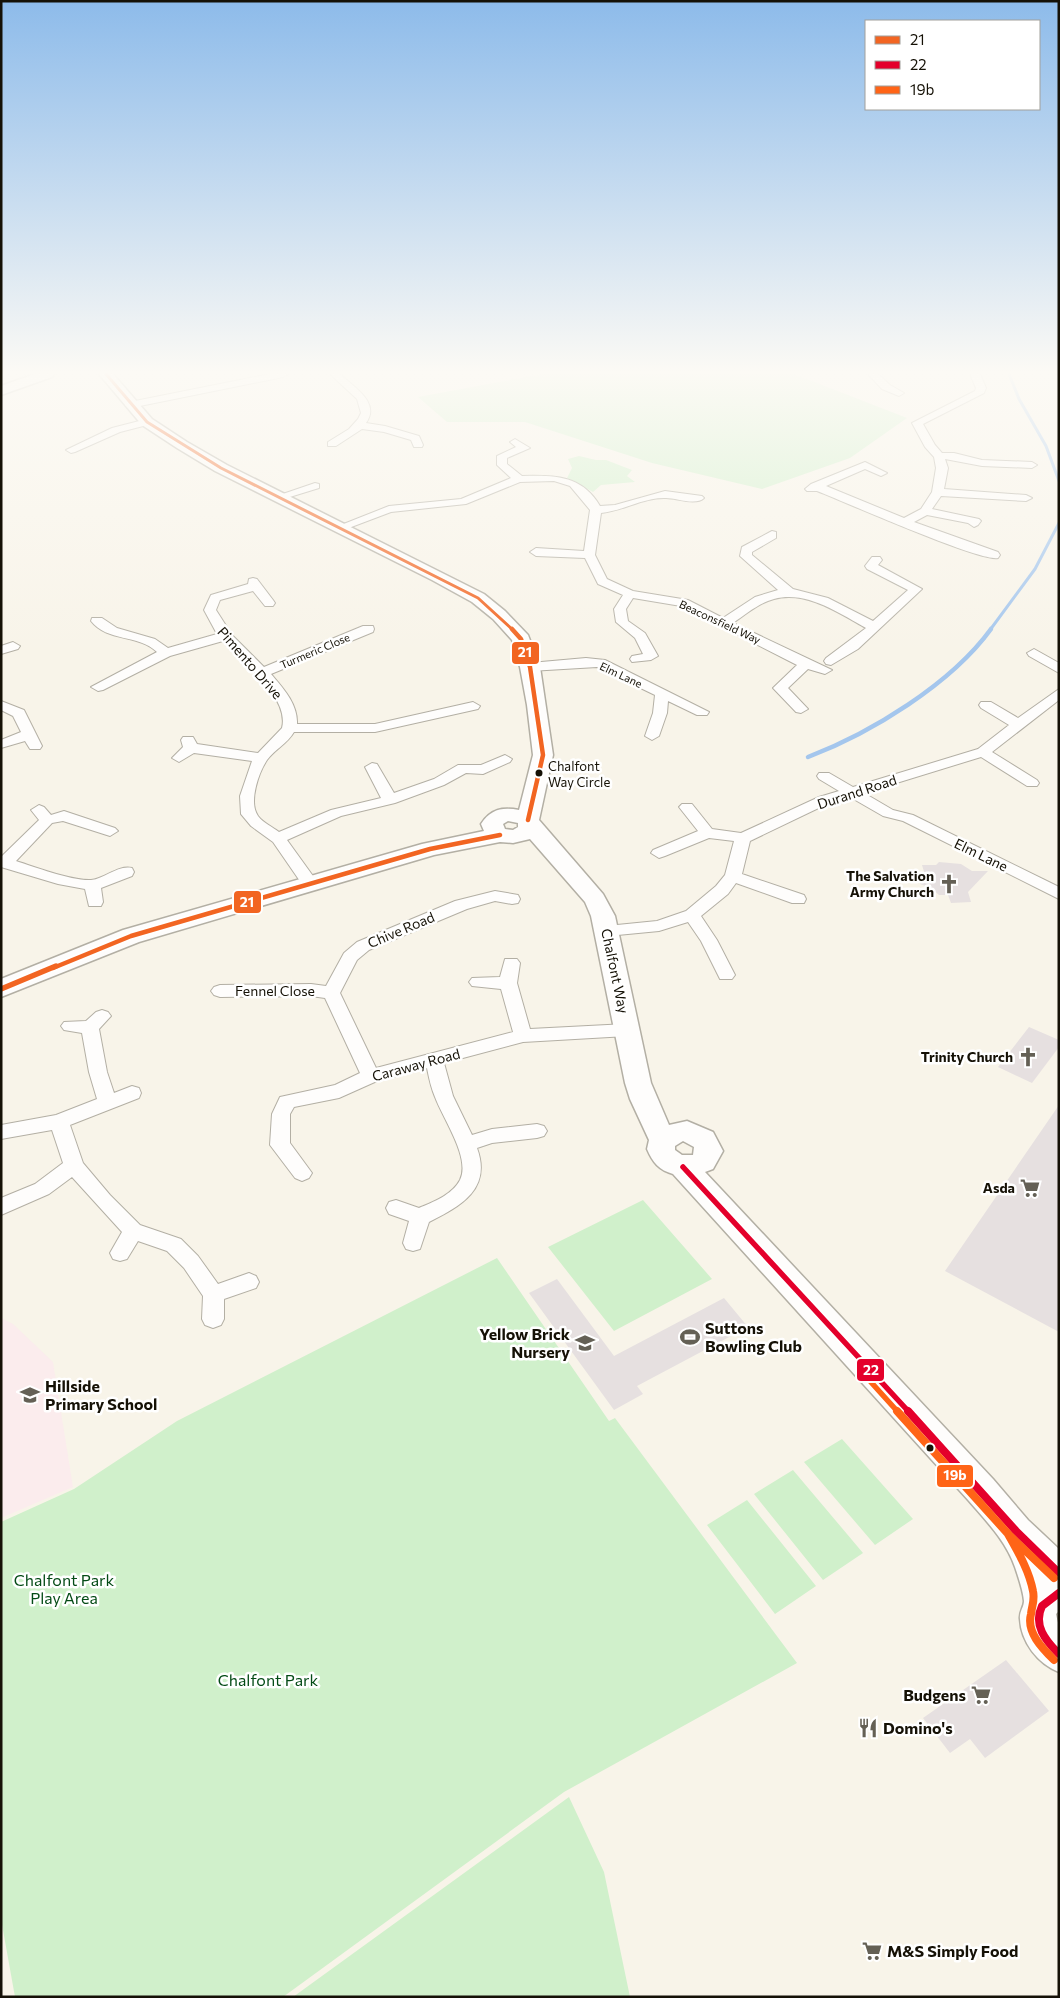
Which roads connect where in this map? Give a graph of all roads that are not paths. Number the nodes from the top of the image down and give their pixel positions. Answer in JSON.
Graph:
{"nodes":[{"id":1,"x":220,"y":467,"type":"edge"},
{"id":2,"x":505,"y":467,"type":"edge"},
{"id":3,"x":855,"y":467,"type":"edge"},
{"id":4,"x":942,"y":467,"type":"edge"},
{"id":5,"x":519,"y":479,"type":"junction"},
{"id":6,"x":315,"y":486,"type":"dead end"},
{"id":7,"x":938,"y":492,"type":"junction"},
{"id":8,"x":280,"y":497,"type":"junction"},
{"id":9,"x":698,"y":498,"type":"dead end"},
{"id":10,"x":1021,"y":498,"type":"dead end"},
{"id":11,"x":596,"y":510,"type":"junction"},
{"id":12,"x":925,"y":511,"type":"junction"},
{"id":13,"x":906,"y":522,"type":"junction"},
{"id":14,"x":974,"y":523,"type":"dead end"},
{"id":15,"x":342,"y":527,"type":"junction"},
{"id":16,"x":771,"y":540,"type":"dead end"},
{"id":17,"x":536,"y":552,"type":"dead end"},
{"id":18,"x":589,"y":555,"type":"junction"},
{"id":19,"x":994,"y":555,"type":"dead end"},
{"id":20,"x":869,"y":565,"type":"dead end"},
{"id":21,"x":788,"y":592,"type":"junction"},
{"id":22,"x":630,"y":594,"type":"junction"},
{"id":23,"x":269,"y":603,"type":"dead end"},
{"id":24,"x":725,"y":622,"type":"junction"},
{"id":25,"x":872,"y":626,"type":"junction"},
{"id":26,"x":98,"y":629,"type":"dead end"},
{"id":27,"x":368,"y":629,"type":"dead end"},
{"id":28,"x":224,"y":636,"type":"junction"},
{"id":29,"x":1034,"y":653,"type":"dead end"},
{"id":30,"x":165,"y":654,"type":"junction"},
{"id":31,"x":637,"y":660,"type":"dead end"},
{"id":32,"x":806,"y":664,"type":"junction"},
{"id":33,"x":530,"y":667,"type":"junction"},
{"id":34,"x":1059,"y":669,"type":"edge"},
{"id":35,"x":262,"y":673,"type":"junction"},
{"id":36,"x":98,"y":687,"type":"dead end"},
{"id":37,"x":765,"y":688,"type":"dead end"},
{"id":38,"x":780,"y":688,"type":"junction"},
{"id":39,"x":662,"y":694,"type":"junction"},
{"id":40,"x":1057,"y":699,"type":"edge"},
{"id":41,"x":1,"y":705,"type":"edge"},
{"id":42,"x":699,"y":705,"type":"dead end"},
{"id":43,"x":986,"y":705,"type":"dead end"},
{"id":44,"x":473,"y":706,"type":"dead end"},
{"id":45,"x":801,"y":709,"type":"dead end"},
{"id":46,"x":1018,"y":724,"type":"junction"},
{"id":47,"x":289,"y":728,"type":"junction"},
{"id":48,"x":652,"y":736,"type":"dead end"},
{"id":49,"x":4,"y":744,"type":"dead end"},
{"id":50,"x":983,"y":752,"type":"junction"},
{"id":51,"x":179,"y":758,"type":"dead end"},
{"id":52,"x":262,"y":758,"type":"junction"},
{"id":53,"x":505,"y":759,"type":"dead end"},
{"id":54,"x":372,"y":767,"type":"dead end"},
{"id":55,"x":824,"y":776,"type":"dead end"},
{"id":56,"x":1032,"y":783,"type":"dead end"},
{"id":57,"x":852,"y":793,"type":"junction"},
{"id":58,"x":390,"y":800,"type":"junction"},
{"id":59,"x":687,"y":807,"type":"dead end"},
{"id":60,"x":513,"y":826,"type":"junction"},
{"id":61,"x":110,"y":831,"type":"dead end"},
{"id":62,"x":707,"y":834,"type":"junction"},
{"id":63,"x":278,"y":838,"type":"junction"},
{"id":64,"x":743,"y":838,"type":"junction"},
{"id":65,"x":659,"y":853,"type":"dead end"},
{"id":66,"x":4,"y":862,"type":"edge"},
{"id":67,"x":126,"y":872,"type":"dead end"},
{"id":68,"x":734,"y":876,"type":"junction"},
{"id":69,"x":310,"y":883,"type":"junction"},
{"id":70,"x":93,"y":885,"type":"junction"},
{"id":71,"x":503,"y":893,"type":"dead end"},
{"id":72,"x":1059,"y":894,"type":"edge"},
{"id":73,"x":798,"y":899,"type":"dead end"},
{"id":74,"x":95,"y":902,"type":"dead end"},
{"id":75,"x":692,"y":915,"type":"junction"},
{"id":76,"x":607,"y":931,"type":"junction"},
{"id":77,"x":511,"y":963,"type":"dead end"},
{"id":78,"x":726,"y":975,"type":"dead end"},
{"id":79,"x":478,"y":982,"type":"dead end"},
{"id":80,"x":508,"y":983,"type":"junction"},
{"id":81,"x":1,"y":989,"type":"edge"},
{"id":82,"x":220,"y":991,"type":"dead end"},
{"id":83,"x":331,"y":993,"type":"junction"},
{"id":84,"x":70,"y":1026,"type":"dead end"},
{"id":85,"x":627,"y":1030,"type":"junction"},
{"id":86,"x":523,"y":1036,"type":"junction"},
{"id":87,"x":434,"y":1060,"type":"junction"},
{"id":88,"x":370,"y":1076,"type":"junction"},
{"id":89,"x":132,"y":1093,"type":"dead end"},
{"id":90,"x":108,"y":1103,"type":"junction"},
{"id":91,"x":59,"y":1122,"type":"junction"},
{"id":92,"x":537,"y":1131,"type":"dead end"},
{"id":93,"x":1,"y":1132,"type":"edge"},
{"id":94,"x":672,"y":1136,"type":"junction"},
{"id":95,"x":468,"y":1143,"type":"junction"},
{"id":96,"x":695,"y":1163,"type":"junction"},
{"id":97,"x":74,"y":1166,"type":"junction"},
{"id":98,"x":302,"y":1173,"type":"dead end"},
{"id":99,"x":1,"y":1207,"type":"edge"},
{"id":100,"x":396,"y":1208,"type":"dead end"},
{"id":101,"x":420,"y":1217,"type":"junction"},
{"id":102,"x":133,"y":1231,"type":"junction"},
{"id":103,"x":413,"y":1243,"type":"dead end"},
{"id":104,"x":120,"y":1252,"type":"dead end"},
{"id":105,"x":249,"y":1282,"type":"dead end"},
{"id":106,"x":214,"y":1294,"type":"junction"},
{"id":107,"x":213,"y":1320,"type":"dead end"},
{"id":108,"x":1053,"y":1590,"type":"edge"},
{"id":109,"x":1059,"y":1654,"type":"edge"}],
"edges":[{"from":1,"to":8,"type":"street"},
{"from":2,"to":5,"type":"street"},
{"from":3,"to":13,"type":"street"},
{"from":4,"to":7,"type":"street"},
{"from":5,"to":11,"type":"street"},
{"from":5,"to":15,"type":"street"},
{"from":6,"to":8,"type":"street"},
{"from":7,"to":10,"type":"street"},
{"from":7,"to":12,"type":"street"},
{"from":8,"to":15,"type":"street"},
{"from":9,"to":11,"type":"street"},
{"from":11,"to":18,"type":"street"},
{"from":12,"to":13,"type":"street"},
{"from":12,"to":14,"type":"street"},
{"from":13,"to":19,"type":"street"},
{"from":15,"to":33,"type":"street"},
{"from":16,"to":21,"type":"street"},
{"from":17,"to":18,"type":"street"},
{"from":18,"to":22,"type":"street","name":"Beaconsfield Way"},
{"from":20,"to":25,"type":"street"},
{"from":21,"to":24,"type":"street"},
{"from":21,"to":25,"type":"street"},
{"from":22,"to":24,"type":"street","name":"Beaconsfield Way"},
{"from":22,"to":31,"type":"street"},
{"from":23,"to":28,"type":"street","name":"Pimento Drive"},
{"from":24,"to":32,"type":"street","name":"Beaconsfield Way"},
{"from":25,"to":32,"type":"street","name":"Beaconsfield Way"},
{"from":26,"to":30,"type":"street"},
{"from":27,"to":35,"type":"street","name":"Turmeric Close"},
{"from":28,"to":30,"type":"street"},
{"from":28,"to":35,"type":"street","name":"Pimento Drive"},
{"from":29,"to":34,"type":"street"},
{"from":30,"to":36,"type":"street"},
{"from":32,"to":38,"type":"street"},
{"from":33,"to":39,"type":"street","name":"Elm Lane"},
{"from":33,"to":60,"type":"street"},
{"from":35,"to":47,"type":"street","name":"Pimento Drive"},
{"from":37,"to":38,"type":"street"},
{"from":38,"to":45,"type":"street"},
{"from":39,"to":42,"type":"street","name":"Elm Lane"},
{"from":39,"to":48,"type":"street"},
{"from":40,"to":46,"type":"street","name":"Durand Road"},
{"from":41,"to":49,"type":"street"},
{"from":43,"to":46,"type":"street"},
{"from":44,"to":47,"type":"street"},
{"from":46,"to":50,"type":"street","name":"Durand Road"},
{"from":47,"to":52,"type":"street"},
{"from":50,"to":56,"type":"street"},
{"from":50,"to":57,"type":"street","name":"Durand Road"},
{"from":51,"to":52,"type":"street"},
{"from":52,"to":63,"type":"street"},
{"from":53,"to":58,"type":"street"},
{"from":54,"to":58,"type":"street"},
{"from":55,"to":57,"type":"street","name":"Elm Lane"},
{"from":57,"to":64,"type":"street","name":"Durand Road"},
{"from":57,"to":72,"type":"street","name":"Elm Lane"},
{"from":58,"to":63,"type":"street"},
{"from":59,"to":62,"type":"street"},
{"from":60,"to":69,"type":"street"},
{"from":60,"to":76,"type":"street","name":"Chalfont Way"},
{"from":61,"to":66,"type":"street"},
{"from":62,"to":64,"type":"street"},
{"from":62,"to":65,"type":"street"},
{"from":63,"to":69,"type":"street"},
{"from":64,"to":68,"type":"street"},
{"from":66,"to":70,"type":"street"},
{"from":67,"to":70,"type":"street"},
{"from":68,"to":73,"type":"street"},
{"from":68,"to":75,"type":"street"},
{"from":69,"to":81,"type":"street"},
{"from":70,"to":74,"type":"street"},
{"from":71,"to":83,"type":"street","name":"Chive Road"},
{"from":75,"to":76,"type":"street"},
{"from":75,"to":78,"type":"street"},
{"from":76,"to":85,"type":"street","name":"Chalfont Way"},
{"from":77,"to":80,"type":"street"},
{"from":79,"to":80,"type":"street"},
{"from":80,"to":86,"type":"street"},
{"from":82,"to":83,"type":"street","name":"Fennel Close"},
{"from":83,"to":88,"type":"street"},
{"from":84,"to":90,"type":"street"},
{"from":85,"to":86,"type":"street","name":"Caraway Road"},
{"from":85,"to":94,"type":"street","name":"Chalfont Way"},
{"from":86,"to":87,"type":"street","name":"Caraway Road"},
{"from":87,"to":88,"type":"street","name":"Caraway Road"},
{"from":87,"to":95,"type":"street"},
{"from":88,"to":98,"type":"street","name":"Caraway Road"},
{"from":89,"to":90,"type":"street"},
{"from":90,"to":91,"type":"street"},
{"from":91,"to":93,"type":"street"},
{"from":91,"to":97,"type":"street"},
{"from":92,"to":95,"type":"street"},
{"from":94,"to":96,"type":"street"},
{"from":94,"to":96,"type":"street"},
{"from":95,"to":101,"type":"street"},
{"from":96,"to":108,"type":"street"},
{"from":97,"to":99,"type":"street"},
{"from":97,"to":102,"type":"street"},
{"from":100,"to":101,"type":"street"},
{"from":101,"to":103,"type":"street"},
{"from":102,"to":104,"type":"street"},
{"from":102,"to":106,"type":"street"},
{"from":105,"to":106,"type":"street"},
{"from":106,"to":107,"type":"street"},
{"from":108,"to":109,"type":"street"}]}
